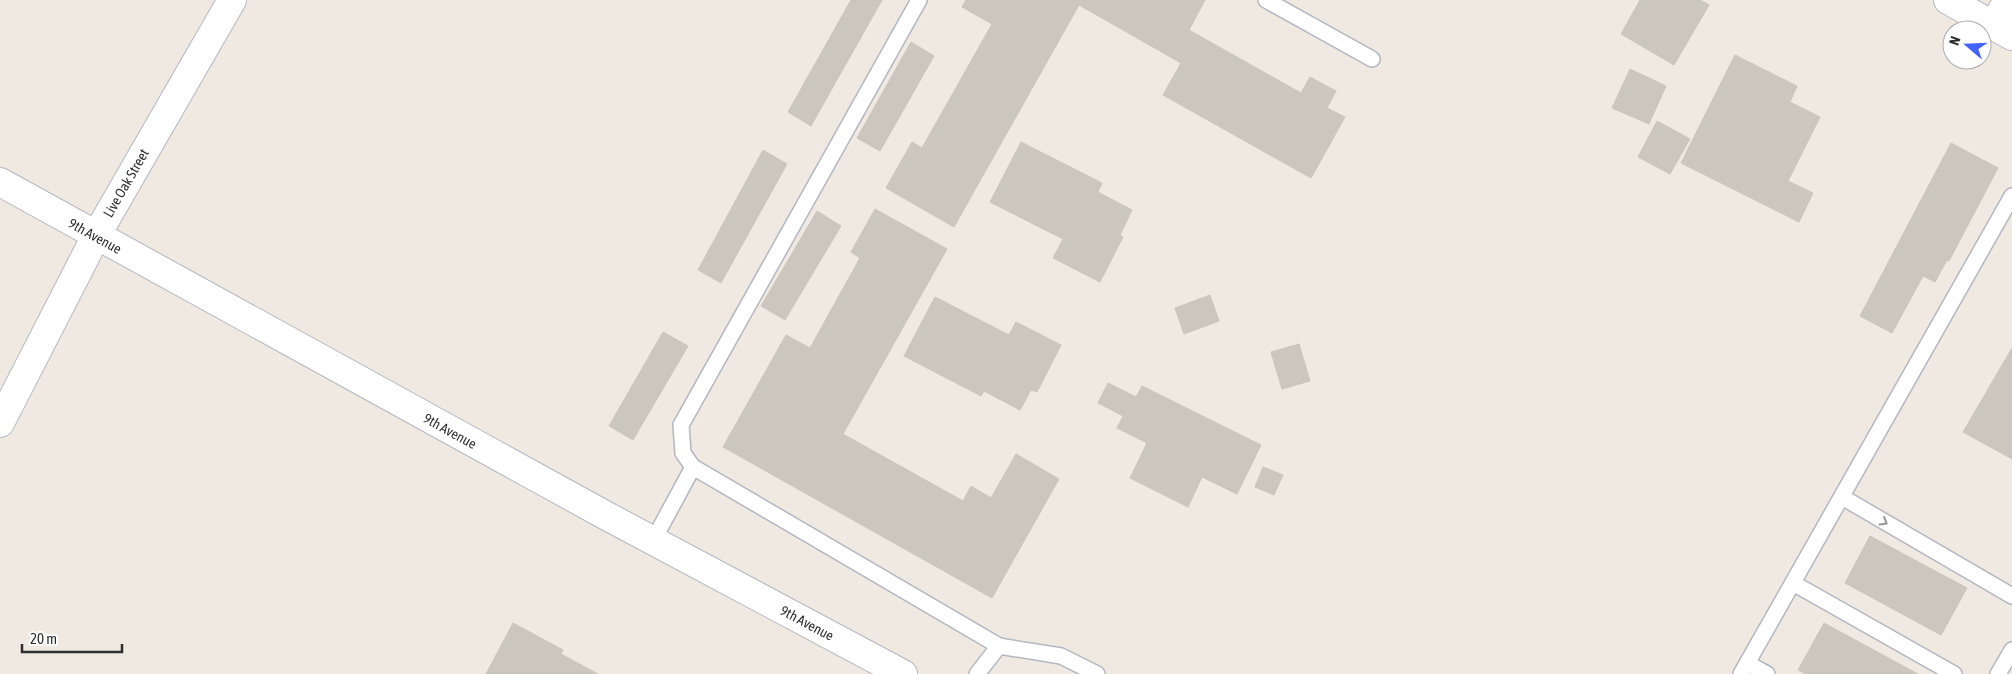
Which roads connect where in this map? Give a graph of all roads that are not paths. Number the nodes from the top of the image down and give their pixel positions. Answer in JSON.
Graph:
{"nodes":[{"id":1,"x":232,"y":0,"type":"edge"},
{"id":2,"x":919,"y":0,"type":"edge"},
{"id":3,"x":1266,"y":0,"type":"edge"},
{"id":4,"x":1948,"y":0,"type":"edge"},
{"id":5,"x":2008,"y":0,"type":"edge"},
{"id":6,"x":2003,"y":30,"type":"edge"},
{"id":7,"x":1372,"y":59,"type":"dead end"},
{"id":8,"x":0,"y":182,"type":"edge"},
{"id":9,"x":2012,"y":196,"type":"edge"},
{"id":10,"x":96,"y":236,"type":"junction"},
{"id":11,"x":0,"y":423,"type":"edge"},
{"id":12,"x":693,"y":467,"type":"junction"},
{"id":13,"x":1842,"y":497,"type":"junction"},
{"id":14,"x":653,"y":541,"type":"junction"},
{"id":15,"x":1793,"y":583,"type":"junction"},
{"id":16,"x":2012,"y":596,"type":"edge"},
{"id":17,"x":999,"y":646,"type":"junction"},
{"id":18,"x":2012,"y":650,"type":"edge"},
{"id":19,"x":1744,"y":668,"type":"edge"},
{"id":20,"x":903,"y":674,"type":"edge"},
{"id":21,"x":977,"y":674,"type":"edge"},
{"id":22,"x":1097,"y":674,"type":"edge"},
{"id":23,"x":1767,"y":674,"type":"edge"},
{"id":24,"x":1954,"y":674,"type":"edge"},
{"id":25,"x":1998,"y":674,"type":"edge"}],
"edges":[{"from":1,"to":10,"type":"street","name":"Live Oak Street"},
{"from":2,"to":12,"type":"lane"},
{"from":3,"to":7,"type":"lane"},
{"from":4,"to":6,"type":"street"},
{"from":5,"to":6,"type":"street"},
{"from":8,"to":10,"type":"street","name":"9th Avenue"},
{"from":9,"to":13,"type":"lane"},
{"from":10,"to":11,"type":"street","name":"Live Oak Street"},
{"from":10,"to":14,"type":"street","name":"9th Avenue"},
{"from":12,"to":14,"type":"lane"},
{"from":12,"to":17,"type":"lane"},
{"from":13,"to":15,"type":"lane"},
{"from":13,"to":16,"type":"lane","one_way":true},
{"from":14,"to":20,"type":"street","name":"9th Avenue"},
{"from":15,"to":19,"type":"lane"},
{"from":15,"to":24,"type":"lane"},
{"from":17,"to":21,"type":"lane"},
{"from":17,"to":22,"type":"lane"},
{"from":18,"to":25,"type":"lane"},
{"from":19,"to":23,"type":"lane"}]}
